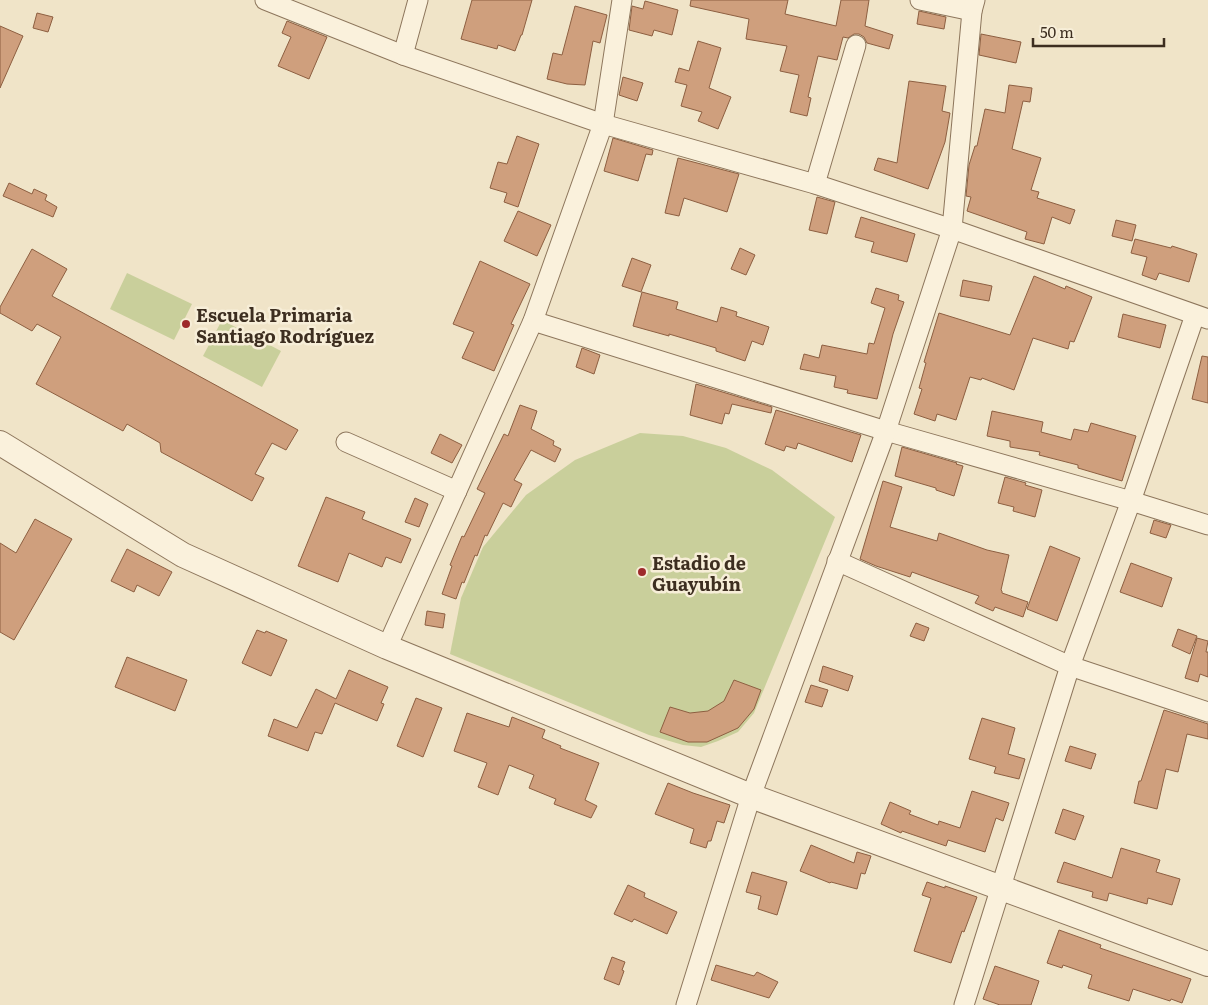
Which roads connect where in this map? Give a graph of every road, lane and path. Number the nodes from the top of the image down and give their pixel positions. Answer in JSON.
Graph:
{"nodes":[{"id":1,"x":265,"y":0,"type":"edge"},
{"id":2,"x":418,"y":0,"type":"edge"},
{"id":3,"x":622,"y":0,"type":"edge"},
{"id":4,"x":920,"y":0,"type":"edge"},
{"id":5,"x":973,"y":6,"type":"edge"},
{"id":6,"x":856,"y":45,"type":"dead end"},
{"id":7,"x":403,"y":55,"type":"junction"},
{"id":8,"x":603,"y":124,"type":"junction"},
{"id":9,"x":815,"y":184,"type":"junction"},
{"id":10,"x":952,"y":229,"type":"junction"},
{"id":11,"x":1202,"y":317,"type":"edge"},
{"id":12,"x":533,"y":321,"type":"junction"},
{"id":13,"x":886,"y":431,"type":"junction"},
{"id":14,"x":346,"y":442,"type":"dead end"},
{"id":15,"x":0,"y":443,"type":"edge"},
{"id":16,"x":457,"y":491,"type":"junction"},
{"id":17,"x":1132,"y":501,"type":"junction"},
{"id":18,"x":1208,"y":525,"type":"edge"},
{"id":19,"x":837,"y":561,"type":"junction"},
{"id":20,"x":387,"y":646,"type":"junction"},
{"id":21,"x":1070,"y":666,"type":"junction"},
{"id":22,"x":1208,"y":712,"type":"edge"},
{"id":23,"x":751,"y":796,"type":"junction"},
{"id":24,"x":1000,"y":888,"type":"junction"},
{"id":25,"x":1208,"y":964,"type":"edge"},
{"id":26,"x":686,"y":1005,"type":"edge"},
{"id":27,"x":964,"y":1005,"type":"edge"}],
"edges":[{"from":1,"to":7,"type":"street"},
{"from":2,"to":7,"type":"street"},
{"from":3,"to":8,"type":"street"},
{"from":4,"to":5,"type":"street"},
{"from":5,"to":10,"type":"street"},
{"from":6,"to":9,"type":"street"},
{"from":7,"to":8,"type":"street"},
{"from":8,"to":9,"type":"street"},
{"from":8,"to":12,"type":"street"},
{"from":9,"to":10,"type":"street"},
{"from":10,"to":11,"type":"street"},
{"from":10,"to":13,"type":"street"},
{"from":11,"to":17,"type":"street"},
{"from":12,"to":13,"type":"street"},
{"from":12,"to":16,"type":"street"},
{"from":13,"to":17,"type":"street"},
{"from":13,"to":19,"type":"street"},
{"from":14,"to":16,"type":"street"},
{"from":15,"to":20,"type":"street"},
{"from":16,"to":20,"type":"street"},
{"from":17,"to":18,"type":"street"},
{"from":17,"to":21,"type":"street"},
{"from":19,"to":21,"type":"street"},
{"from":19,"to":23,"type":"street"},
{"from":20,"to":23,"type":"street"},
{"from":21,"to":22,"type":"street"},
{"from":21,"to":24,"type":"street"},
{"from":23,"to":24,"type":"street"},
{"from":23,"to":26,"type":"street"},
{"from":24,"to":25,"type":"street"},
{"from":24,"to":27,"type":"street"}]}
